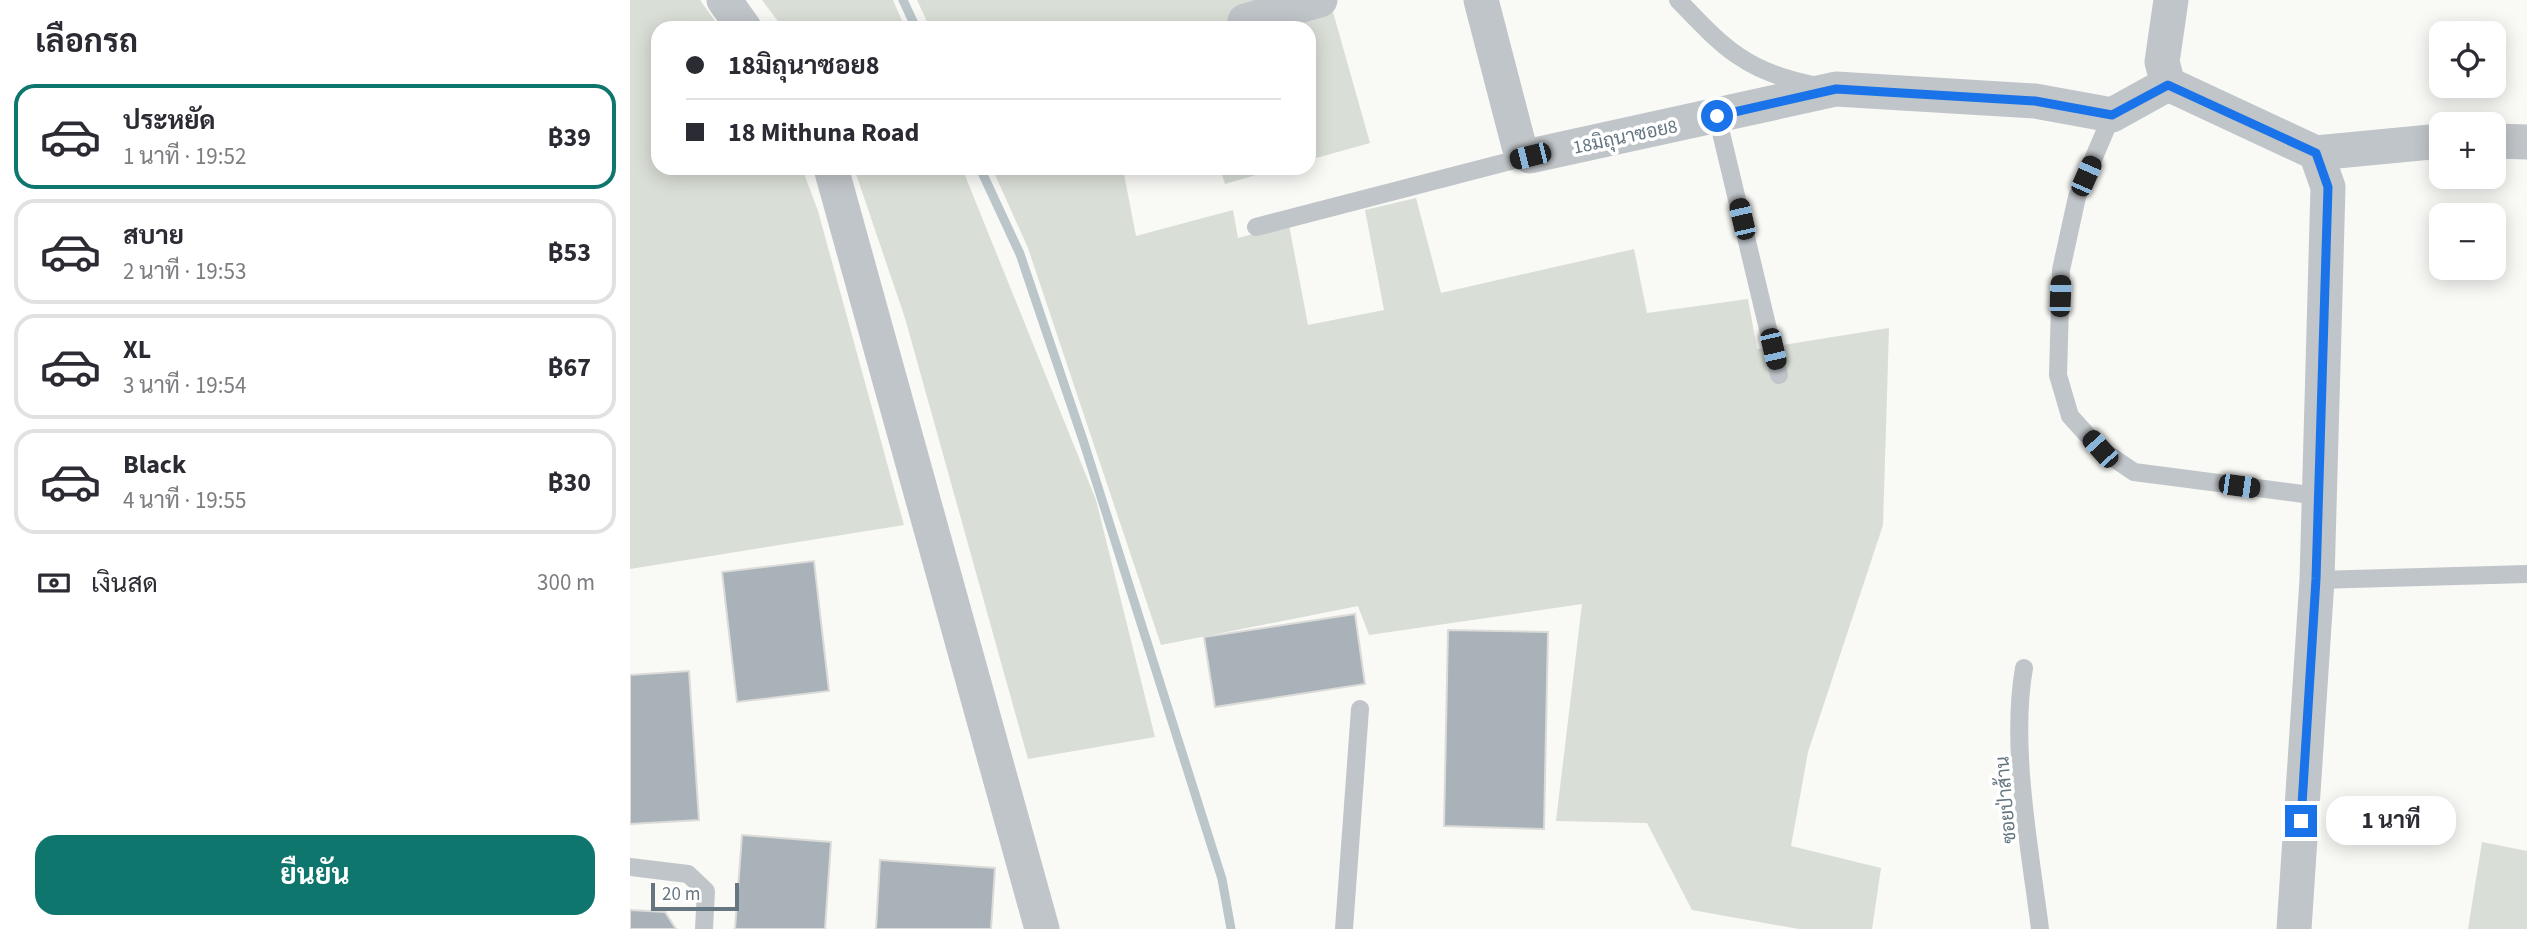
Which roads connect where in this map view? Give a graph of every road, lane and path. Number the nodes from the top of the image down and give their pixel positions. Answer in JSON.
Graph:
{"nodes":[{"id":1,"x":724,"y":0,"type":"edge"},
{"id":2,"x":1320,"y":0,"type":"edge"},
{"id":3,"x":1481,"y":0,"type":"edge"},
{"id":4,"x":1678,"y":0,"type":"edge"},
{"id":5,"x":2171,"y":0,"type":"edge"},
{"id":6,"x":739,"y":21,"type":"edge"},
{"id":7,"x":1248,"y":21,"type":"edge"},
{"id":8,"x":2168,"y":85,"type":"junction"},
{"id":9,"x":1836,"y":89,"type":"junction"},
{"id":10,"x":2112,"y":115,"type":"junction"},
{"id":11,"x":1717,"y":116,"type":"junction"},
{"id":12,"x":2506,"y":141,"type":"edge"},
{"id":13,"x":2429,"y":142,"type":"edge"},
{"id":14,"x":2527,"y":142,"type":"edge"},
{"id":15,"x":2316,"y":153,"type":"junction"},
{"id":16,"x":1530,"y":156,"type":"junction"},
{"id":17,"x":833,"y":175,"type":"edge"},
{"id":18,"x":1256,"y":227,"type":"dead end"},
{"id":19,"x":1779,"y":375,"type":"dead end"},
{"id":20,"x":2319,"y":496,"type":"junction"},
{"id":21,"x":2527,"y":574,"type":"edge"},
{"id":22,"x":2316,"y":579,"type":"junction"},
{"id":23,"x":2024,"y":668,"type":"dead end"},
{"id":24,"x":1360,"y":709,"type":"dead end"},
{"id":25,"x":630,"y":867,"type":"edge"},
{"id":26,"x":704,"y":929,"type":"edge"},
{"id":27,"x":1042,"y":929,"type":"edge"},
{"id":28,"x":1344,"y":929,"type":"edge"},
{"id":29,"x":2040,"y":929,"type":"edge"},
{"id":30,"x":2294,"y":929,"type":"edge"}],
"edges":[{"from":1,"to":6,"type":"street"},
{"from":2,"to":7,"type":"street"},
{"from":3,"to":16,"type":"street"},
{"from":4,"to":9,"type":"lane"},
{"from":5,"to":8,"type":"street"},
{"from":8,"to":10,"type":"street"},
{"from":8,"to":15,"type":"street"},
{"from":9,"to":10,"type":"street","name":"18มิถุนาซอย8"},
{"from":9,"to":11,"type":"street","name":"18มิถุนาซอย8"},
{"from":10,"to":20,"type":"lane"},
{"from":11,"to":16,"type":"street","name":"18มิถุนาซอย8"},
{"from":11,"to":19,"type":"lane"},
{"from":12,"to":14,"type":"street"},
{"from":13,"to":15,"type":"street"},
{"from":15,"to":20,"type":"street"},
{"from":16,"to":18,"type":"lane"},
{"from":17,"to":27,"type":"street"},
{"from":20,"to":22,"type":"street"},
{"from":21,"to":22,"type":"lane"},
{"from":22,"to":30,"type":"street"},
{"from":23,"to":29,"type":"lane","name":"ซอยป่าส้าน"},
{"from":24,"to":28,"type":"lane"},
{"from":25,"to":26,"type":"lane"}]}
